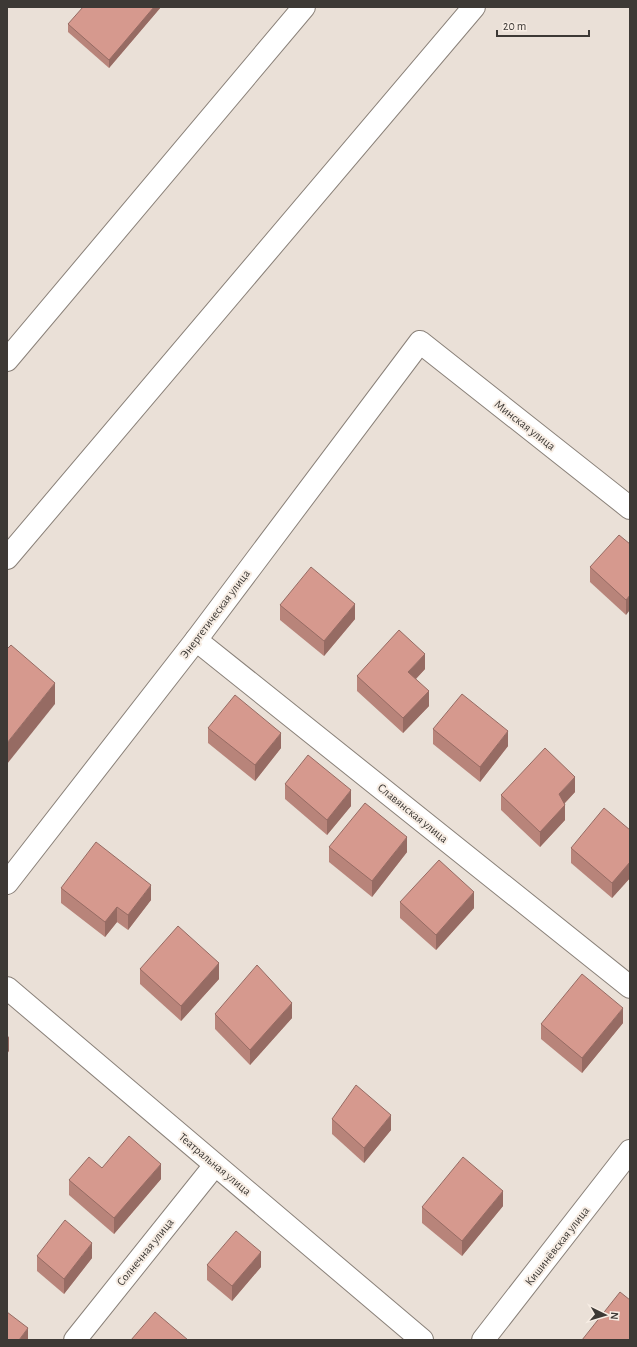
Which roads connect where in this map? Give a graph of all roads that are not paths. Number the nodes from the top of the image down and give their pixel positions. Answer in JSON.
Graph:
{"nodes":[{"id":1,"x":304,"y":7,"type":"edge"},
{"id":2,"x":474,"y":7,"type":"edge"},
{"id":3,"x":420,"y":342,"type":"joint"},
{"id":4,"x":7,"y":360,"type":"edge"},
{"id":5,"x":630,"y":508,"type":"edge"},
{"id":6,"x":7,"y":558,"type":"edge"},
{"id":7,"x":196,"y":640,"type":"junction"},
{"id":8,"x":7,"y":883,"type":"edge"},
{"id":9,"x":630,"y":987,"type":"edge"},
{"id":10,"x":7,"y":988,"type":"edge"},
{"id":11,"x":630,"y":1151,"type":"edge"},
{"id":12,"x":215,"y":1164,"type":"junction"},
{"id":13,"x":75,"y":1340,"type":"edge"},
{"id":14,"x":422,"y":1340,"type":"edge"},
{"id":15,"x":483,"y":1340,"type":"edge"}],
"edges":[{"from":1,"to":4,"type":"street"},
{"from":2,"to":6,"type":"street"},
{"from":3,"to":5,"type":"street","name":"Минская улица"},
{"from":3,"to":7,"type":"street","name":"Энергетическая улица"},
{"from":7,"to":8,"type":"street","name":"Энергетическая улица"},
{"from":7,"to":9,"type":"street","name":"Славянская улица"},
{"from":10,"to":12,"type":"street","name":"Театральная улица"},
{"from":11,"to":15,"type":"street","name":"Кишинёвская улица"},
{"from":12,"to":13,"type":"street","name":"Солнечная улица"},
{"from":12,"to":14,"type":"street","name":"Театральная улица"}]}
